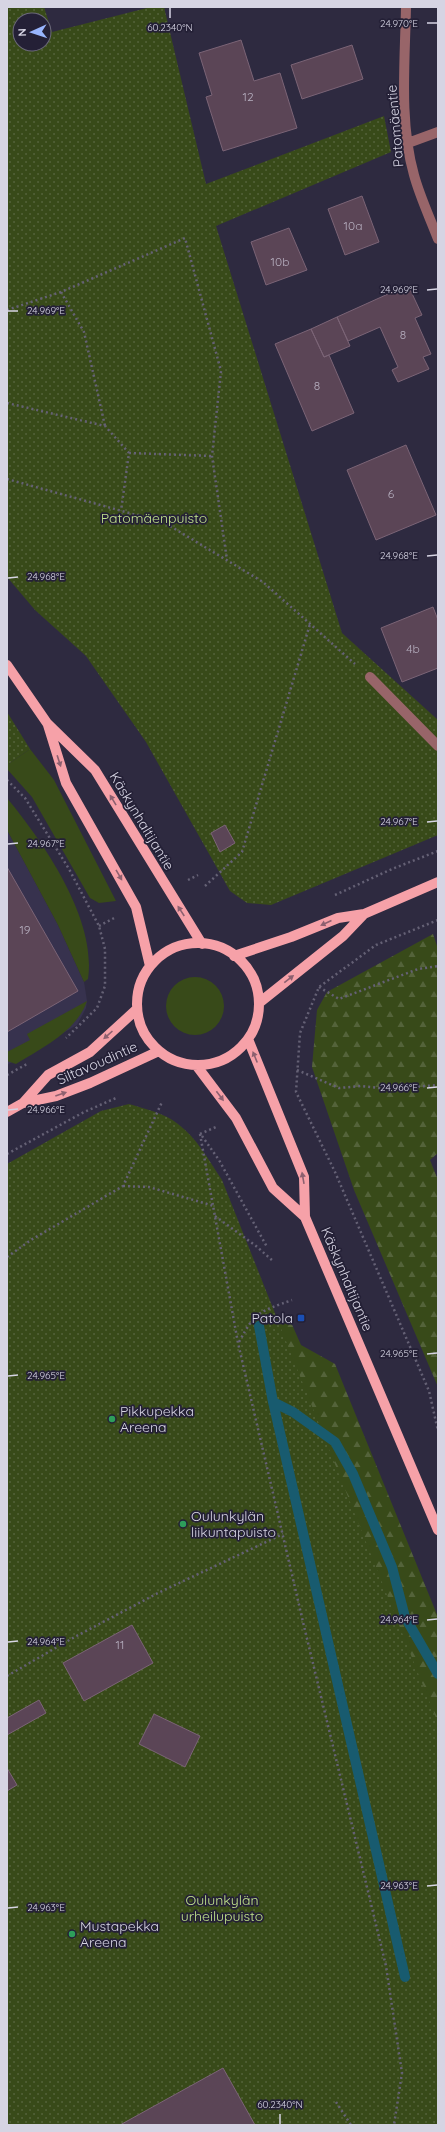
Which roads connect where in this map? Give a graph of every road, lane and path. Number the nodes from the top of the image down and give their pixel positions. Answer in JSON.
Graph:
{"nodes":[{"id":1,"x":406,"y":7,"type":"edge"},
{"id":2,"x":438,"y":132,"type":"edge"},
{"id":3,"x":408,"y":143,"type":"junction"},
{"id":4,"x":438,"y":238,"type":"edge"},
{"id":5,"x":61,"y":292,"type":"junction"},
{"id":6,"x":7,"y":310,"type":"edge"},
{"id":7,"x":7,"y":403,"type":"edge"},
{"id":8,"x":105,"y":426,"type":"junction"},
{"id":9,"x":129,"y":453,"type":"junction"},
{"id":10,"x":212,"y":456,"type":"junction"},
{"id":11,"x":7,"y":479,"type":"edge"},
{"id":12,"x":122,"y":511,"type":"junction"},
{"id":13,"x":227,"y":560,"type":"junction"},
{"id":14,"x":310,"y":624,"type":"junction"},
{"id":15,"x":7,"y":664,"type":"edge"},
{"id":16,"x":370,"y":678,"type":"joint"},
{"id":17,"x":47,"y":723,"type":"junction"},
{"id":18,"x":438,"y":746,"type":"edge"},
{"id":19,"x":7,"y":780,"type":"edge"},
{"id":20,"x":438,"y":851,"type":"edge"},
{"id":21,"x":438,"y":882,"type":"edge"},
{"id":22,"x":205,"y":886,"type":"dead end"},
{"id":23,"x":330,"y":898,"type":"dead end"},
{"id":24,"x":364,"y":914,"type":"junction"},
{"id":25,"x":438,"y":920,"type":"edge"},
{"id":26,"x":202,"y":944,"type":"junction"},
{"id":27,"x":234,"y":956,"type":"junction"},
{"id":28,"x":150,"y":966,"type":"junction"},
{"id":29,"x":438,"y":966,"type":"edge"},
{"id":30,"x":319,"y":987,"type":"junction"},
{"id":31,"x":258,"y":1003,"type":"junction"},
{"id":32,"x":137,"y":1009,"type":"junction"},
{"id":33,"x":75,"y":1031,"type":"dead end"},
{"id":34,"x":248,"y":1039,"type":"junction"},
{"id":35,"x":159,"y":1051,"type":"junction"},
{"id":36,"x":196,"y":1065,"type":"junction"},
{"id":37,"x":297,"y":1070,"type":"junction"},
{"id":38,"x":438,"y":1085,"type":"edge"},
{"id":39,"x":116,"y":1098,"type":"dead end"},
{"id":40,"x":162,"y":1102,"type":"dead end"},
{"id":41,"x":22,"y":1103,"type":"junction"},
{"id":42,"x":7,"y":1112,"type":"edge"},
{"id":43,"x":7,"y":1154,"type":"edge"},
{"id":44,"x":123,"y":1186,"type":"junction"},
{"id":45,"x":214,"y":1206,"type":"junction"},
{"id":46,"x":215,"y":1216,"type":"junction"},
{"id":47,"x":305,"y":1217,"type":"junction"},
{"id":48,"x":267,"y":1247,"type":"dead end"},
{"id":49,"x":7,"y":1257,"type":"edge"},
{"id":50,"x":273,"y":1261,"type":"dead end"},
{"id":51,"x":292,"y":1300,"type":"dead end"},
{"id":52,"x":238,"y":1343,"type":"junction"},
{"id":53,"x":438,"y":1431,"type":"edge"},
{"id":54,"x":438,"y":1530,"type":"edge"},
{"id":55,"x":283,"y":1534,"type":"junction"},
{"id":56,"x":7,"y":1676,"type":"edge"},
{"id":57,"x":336,"y":2102,"type":"dead end"},
{"id":58,"x":351,"y":2125,"type":"edge"},
{"id":59,"x":394,"y":2125,"type":"edge"}],
"edges":[{"from":1,"to":3,"type":"street","name":"Patomäentie"},
{"from":2,"to":3,"type":"street"},
{"from":3,"to":4,"type":"street","name":"Patomäentie"},
{"from":5,"to":6,"type":"path"},
{"from":5,"to":8,"type":"path"},
{"from":5,"to":10,"type":"path"},
{"from":7,"to":8,"type":"path"},
{"from":8,"to":9,"type":"path"},
{"from":9,"to":10,"type":"path"},
{"from":9,"to":12,"type":"path"},
{"from":10,"to":13,"type":"path"},
{"from":11,"to":12,"type":"path"},
{"from":12,"to":13,"type":"path"},
{"from":13,"to":14,"type":"path"},
{"from":14,"to":16,"type":"path"},
{"from":14,"to":22,"type":"path"},
{"from":15,"to":17,"type":"main road","name":"Käskynhaltijantie"},
{"from":16,"to":18,"type":"street"},
{"from":26,"to":17,"type":"main road","name":"Käskynhaltijantie","one_way":true},
{"from":17,"to":28,"type":"main road","name":"Käskynhaltijantie","one_way":true},
{"from":19,"to":33,"type":"path"},
{"from":20,"to":23,"type":"path"},
{"from":21,"to":24,"type":"main road"},
{"from":24,"to":27,"type":"main road","one_way":true},
{"from":31,"to":24,"type":"main road","one_way":true},
{"from":25,"to":30,"type":"path"},
{"from":26,"to":27,"type":"main road"},
{"from":26,"to":28,"type":"main road"},
{"from":27,"to":31,"type":"main road"},
{"from":28,"to":32,"type":"main road"},
{"from":29,"to":30,"type":"path"},
{"from":30,"to":37,"type":"path"},
{"from":31,"to":34,"type":"main road"},
{"from":32,"to":35,"type":"main road"},
{"from":32,"to":41,"type":"main road","name":"Siltavoudintie","one_way":true},
{"from":34,"to":36,"type":"main road"},
{"from":47,"to":34,"type":"main road","name":"Käskynhaltijantie","one_way":true},
{"from":35,"to":36,"type":"main road"},
{"from":41,"to":35,"type":"main road","name":"Siltavoudintie","one_way":true},
{"from":36,"to":47,"type":"main road","name":"Käskynhaltijantie","one_way":true},
{"from":37,"to":38,"type":"path"},
{"from":37,"to":53,"type":"path"},
{"from":39,"to":43,"type":"path"},
{"from":40,"to":44,"type":"path"},
{"from":41,"to":42,"type":"main road","name":"Siltavoudintie"},
{"from":44,"to":45,"type":"path"},
{"from":44,"to":49,"type":"path"},
{"from":45,"to":46,"type":"path"},
{"from":45,"to":48,"type":"path"},
{"from":46,"to":50,"type":"path"},
{"from":46,"to":52,"type":"path"},
{"from":47,"to":54,"type":"main road","name":"Käskynhaltijantie"},
{"from":51,"to":52,"type":"path"},
{"from":52,"to":55,"type":"path"},
{"from":55,"to":56,"type":"path"},
{"from":55,"to":59,"type":"path"},
{"from":57,"to":58,"type":"path"}]}
